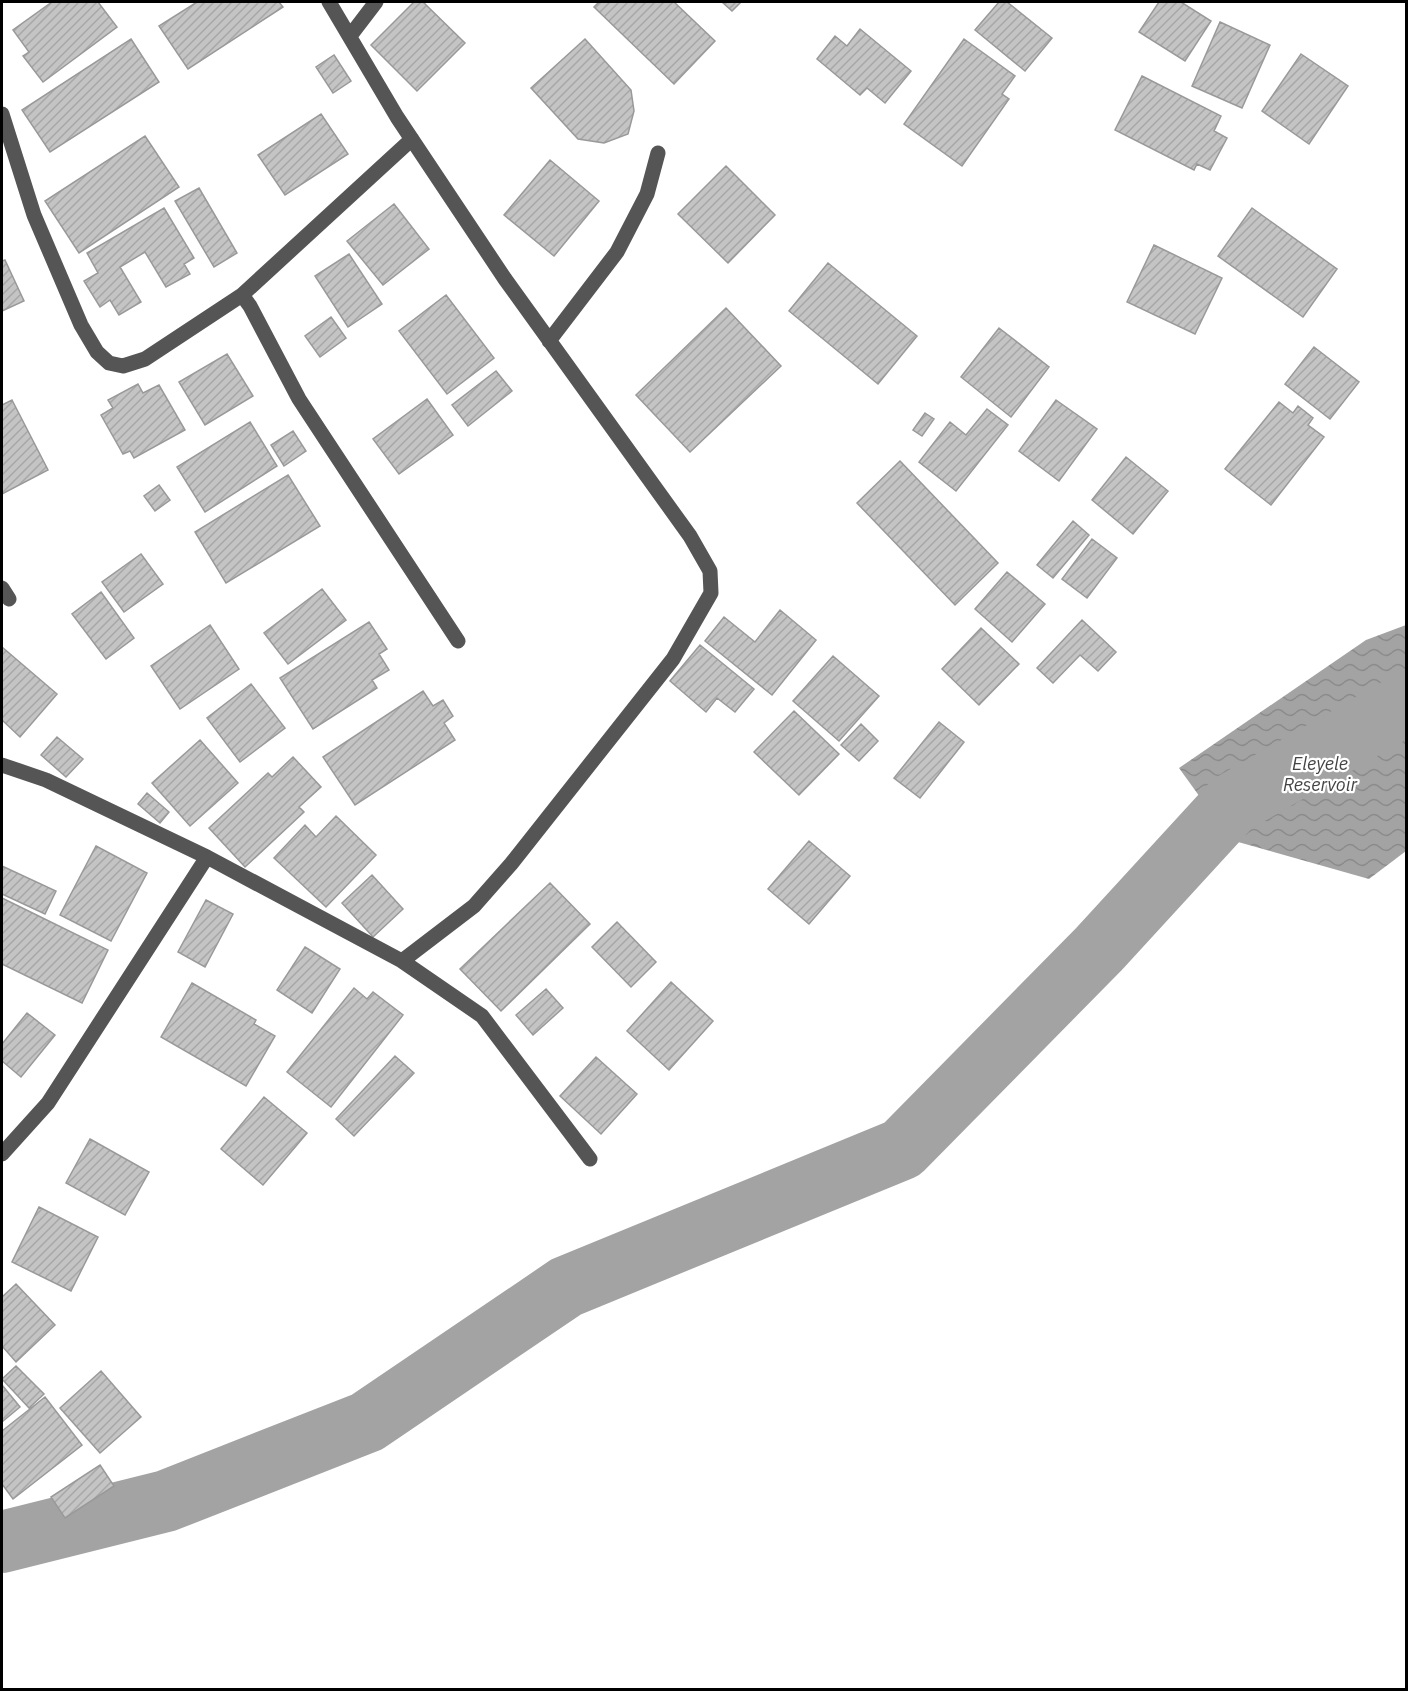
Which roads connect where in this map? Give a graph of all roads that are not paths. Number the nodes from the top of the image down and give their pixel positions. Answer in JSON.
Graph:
{"nodes":[{"id":1,"x":329,"y":2,"type":"edge"},
{"id":2,"x":376,"y":2,"type":"edge"},
{"id":3,"x":350,"y":36,"type":"junction"},
{"id":4,"x":2,"y":114,"type":"edge"},
{"id":5,"x":412,"y":139,"type":"junction"},
{"id":6,"x":658,"y":153,"type":"dead end"},
{"id":7,"x":242,"y":295,"type":"junction"},
{"id":8,"x":549,"y":341,"type":"junction"},
{"id":9,"x":458,"y":641,"type":"dead end"},
{"id":10,"x":2,"y":765,"type":"edge"},
{"id":11,"x":207,"y":857,"type":"junction"},
{"id":12,"x":402,"y":961,"type":"junction"},
{"id":13,"x":2,"y":1154,"type":"edge"},
{"id":14,"x":590,"y":1159,"type":"dead end"}],
"edges":[{"from":1,"to":3,"type":"street"},
{"from":2,"to":3,"type":"street"},
{"from":3,"to":5,"type":"street"},
{"from":4,"to":7,"type":"street"},
{"from":5,"to":7,"type":"street"},
{"from":5,"to":8,"type":"street"},
{"from":6,"to":8,"type":"street"},
{"from":7,"to":9,"type":"street"},
{"from":8,"to":12,"type":"street"},
{"from":10,"to":11,"type":"street"},
{"from":11,"to":12,"type":"street"},
{"from":11,"to":13,"type":"street"},
{"from":12,"to":14,"type":"street"}]}
